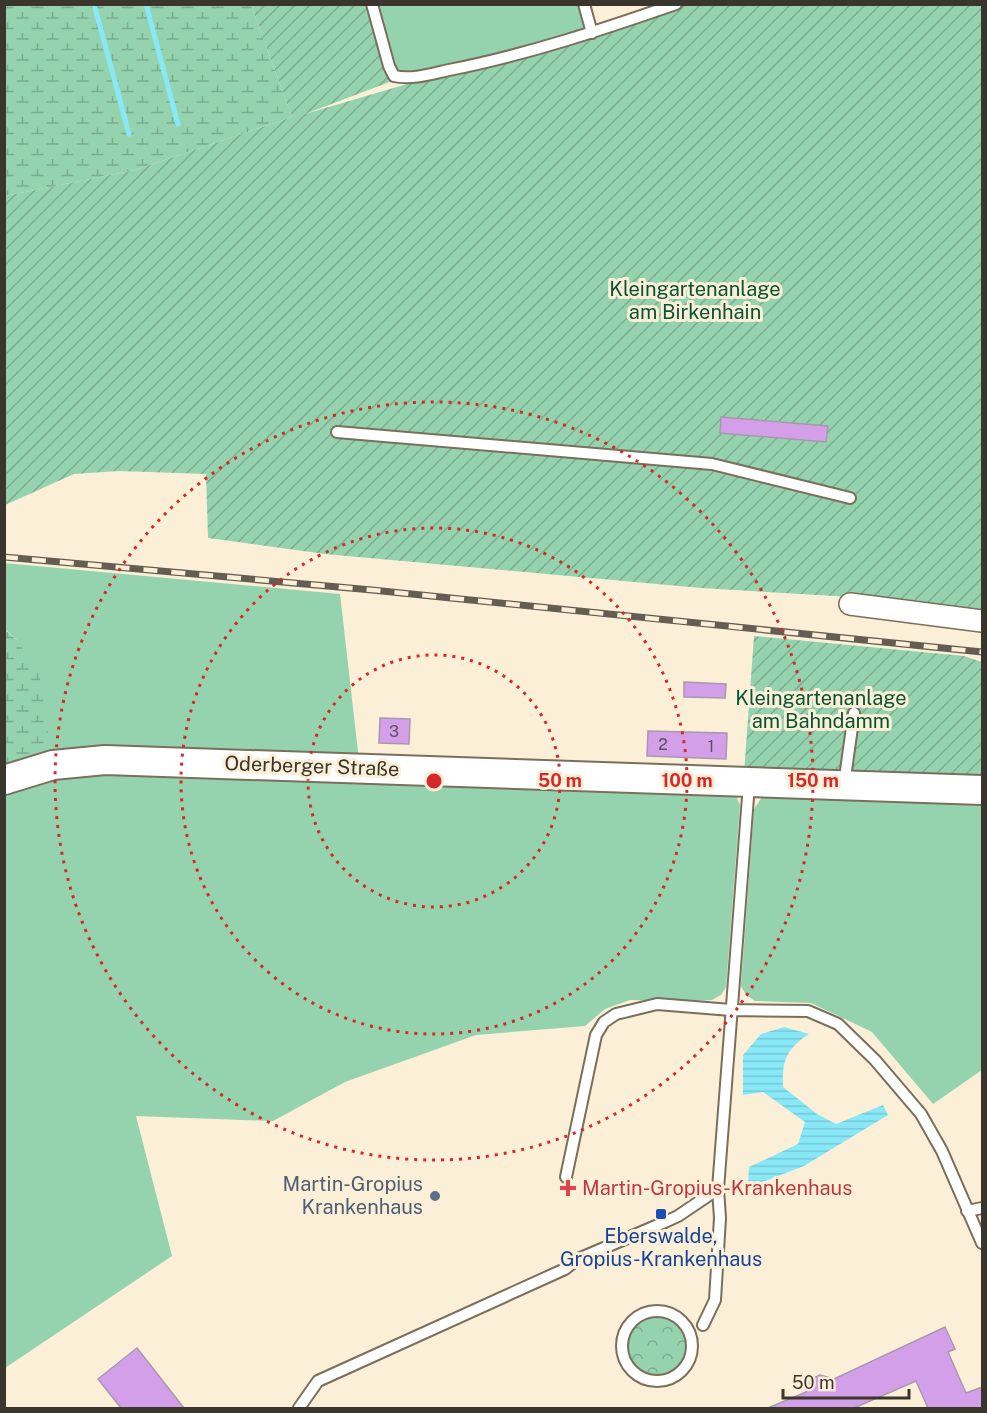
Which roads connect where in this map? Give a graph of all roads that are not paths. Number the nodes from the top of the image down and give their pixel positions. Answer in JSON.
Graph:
{"nodes":[{"id":1,"x":372,"y":4,"type":"edge"},
{"id":2,"x":584,"y":4,"type":"edge"},
{"id":3,"x":676,"y":4,"type":"edge"},
{"id":4,"x":592,"y":33,"type":"junction"},
{"id":5,"x":337,"y":432,"type":"dead end"},
{"id":6,"x":850,"y":498,"type":"dead end"},
{"id":7,"x":850,"y":604,"type":"dead end"},
{"id":8,"x":982,"y":621,"type":"edge"},
{"id":9,"x":854,"y":713,"type":"dead end"},
{"id":10,"x":4,"y":780,"type":"edge"},
{"id":11,"x":749,"y":782,"type":"junction"},
{"id":12,"x":844,"y":786,"type":"junction"},
{"id":13,"x":982,"y":790,"type":"edge"},
{"id":14,"x":732,"y":1010,"type":"junction"},
{"id":15,"x":566,"y":1177,"type":"dead end"},
{"id":16,"x":718,"y":1189,"type":"junction"},
{"id":17,"x":982,"y":1208,"type":"edge"},
{"id":18,"x":967,"y":1211,"type":"junction"},
{"id":19,"x":982,"y":1243,"type":"edge"},
{"id":20,"x":703,"y":1325,"type":"dead end"},
{"id":21,"x":624,"y":1336,"type":"joint"},
{"id":22,"x":299,"y":1408,"type":"edge"}],
"edges":[{"from":1,"to":4,"type":"lane"},
{"from":2,"to":4,"type":"lane"},
{"from":3,"to":4,"type":"lane"},
{"from":5,"to":6,"type":"lane"},
{"from":7,"to":8,"type":"street"},
{"from":9,"to":12,"type":"lane"},
{"from":10,"to":11,"type":"main road","name":"Oderberger Straße"},
{"from":11,"to":12,"type":"main road","name":"Oderberger Straße"},
{"from":11,"to":14,"type":"lane"},
{"from":12,"to":13,"type":"main road","name":"Oderberger Straße"},
{"from":14,"to":15,"type":"lane"},
{"from":14,"to":16,"type":"lane"},
{"from":14,"to":18,"type":"lane"},
{"from":16,"to":20,"type":"lane"},
{"from":16,"to":22,"type":"lane"},
{"from":17,"to":18,"type":"lane"},
{"from":18,"to":19,"type":"lane"},
{"from":21,"to":21,"type":"lane"}]}
